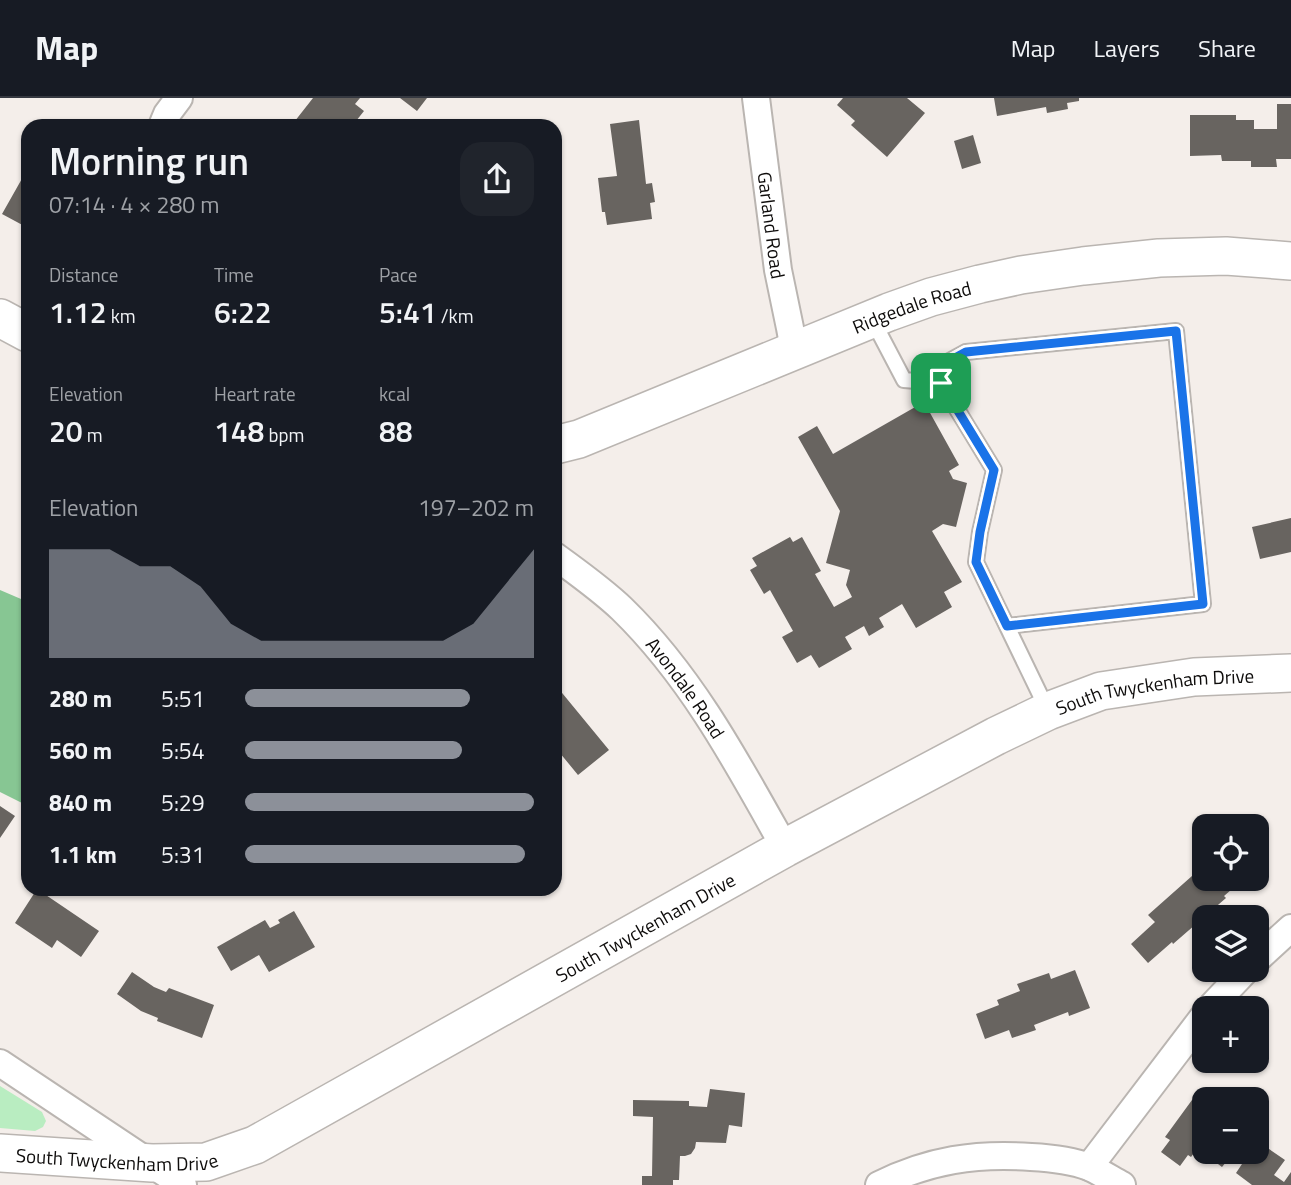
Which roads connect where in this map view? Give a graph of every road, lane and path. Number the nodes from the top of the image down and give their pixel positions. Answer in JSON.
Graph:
{"nodes":[{"id":1,"x":179,"y":98,"type":"edge"},
{"id":2,"x":756,"y":98,"type":"edge"},
{"id":3,"x":165,"y":119,"type":"edge"},
{"id":4,"x":1291,"y":261,"type":"edge"},
{"id":5,"x":0,"y":318,"type":"edge"},
{"id":6,"x":872,"y":319,"type":"junction"},
{"id":7,"x":21,"y":329,"type":"edge"},
{"id":8,"x":793,"y":350,"type":"junction"},
{"id":9,"x":941,"y":383,"type":"junction"},
{"id":10,"x":562,"y":443,"type":"edge"},
{"id":11,"x":562,"y":561,"type":"edge"},
{"id":12,"x":1007,"y":626,"type":"junction"},
{"id":13,"x":1291,"y":673,"type":"edge"},
{"id":14,"x":1048,"y":710,"type":"junction"},
{"id":15,"x":785,"y":848,"type":"junction"},
{"id":16,"x":1291,"y":928,"type":"edge"},
{"id":17,"x":1269,"y":948,"type":"edge"},
{"id":18,"x":1235,"y":982,"type":"edge"},
{"id":19,"x":1221,"y":996,"type":"edge"},
{"id":20,"x":1192,"y":1032,"type":"edge"},
{"id":21,"x":0,"y":1063,"type":"edge"},
{"id":22,"x":0,"y":1153,"type":"edge"},
{"id":23,"x":152,"y":1163,"type":"junction"},
{"id":24,"x":1089,"y":1167,"type":"junction"},
{"id":25,"x":183,"y":1185,"type":"edge"},
{"id":26,"x":879,"y":1185,"type":"edge"},
{"id":27,"x":1122,"y":1185,"type":"edge"}],
"edges":[{"from":1,"to":3,"type":"street"},
{"from":2,"to":8,"type":"street","name":"Garland Road"},
{"from":4,"to":6,"type":"street","name":"Ridgedale Road"},
{"from":5,"to":7,"type":"street"},
{"from":6,"to":8,"type":"street","name":"Ridgedale Road"},
{"from":6,"to":9,"type":"lane"},
{"from":8,"to":10,"type":"street","name":"Ridgedale Road"},
{"from":9,"to":12,"type":"lane"},
{"from":9,"to":12,"type":"lane"},
{"from":11,"to":15,"type":"street","name":"Avondale Road"},
{"from":12,"to":14,"type":"lane"},
{"from":13,"to":14,"type":"street","name":"South Twyckenham Drive"},
{"from":14,"to":15,"type":"street","name":"South Twyckenham Drive"},
{"from":15,"to":23,"type":"street","name":"South Twyckenham Drive"},
{"from":16,"to":17,"type":"street"},
{"from":18,"to":19,"type":"street"},
{"from":20,"to":24,"type":"street"},
{"from":21,"to":23,"type":"street"},
{"from":22,"to":23,"type":"street","name":"South Twyckenham Drive"},
{"from":23,"to":25,"type":"street"},
{"from":24,"to":26,"type":"street"},
{"from":24,"to":27,"type":"street"}]}
